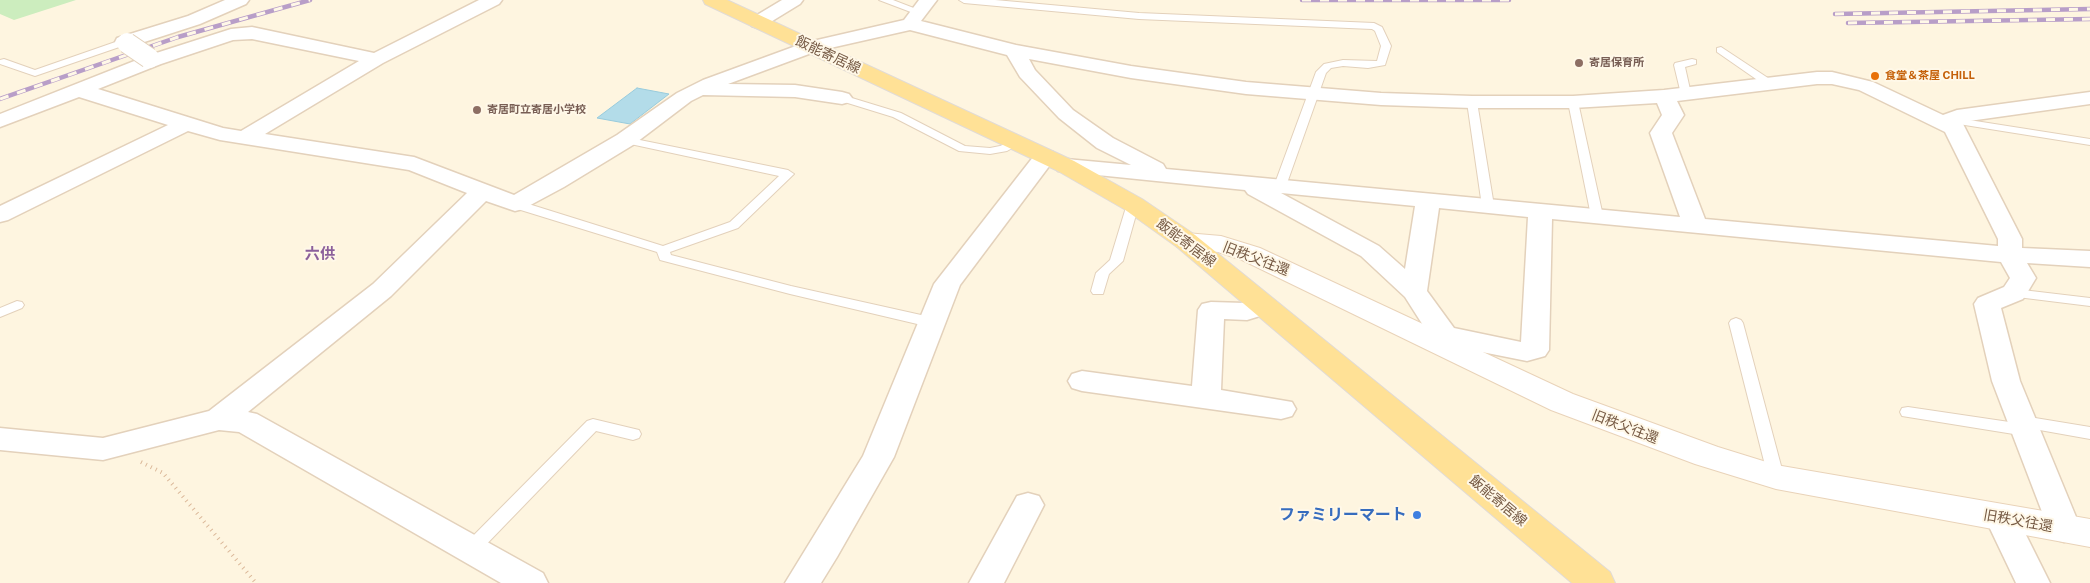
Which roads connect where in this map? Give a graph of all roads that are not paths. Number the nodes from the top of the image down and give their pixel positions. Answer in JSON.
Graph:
{"nodes":[{"id":1,"x":240,"y":0,"type":"edge"},
{"id":2,"x":494,"y":0,"type":"edge"},
{"id":3,"x":712,"y":0,"type":"edge"},
{"id":4,"x":794,"y":0,"type":"edge"},
{"id":5,"x":884,"y":0,"type":"edge"},
{"id":6,"x":964,"y":0,"type":"edge"},
{"id":7,"x":919,"y":12,"type":"edge"},
{"id":8,"x":758,"y":22,"type":"junction"},
{"id":9,"x":126,"y":43,"type":"junction"},
{"id":10,"x":811,"y":47,"type":"junction"},
{"id":11,"x":1721,"y":50,"type":"dead end"},
{"id":12,"x":1015,"y":51,"type":"junction"},
{"id":13,"x":152,"y":59,"type":"junction"},
{"id":14,"x":376,"y":59,"type":"junction"},
{"id":15,"x":1,"y":62,"type":"edge"},
{"id":16,"x":1692,"y":62,"type":"dead end"},
{"id":17,"x":1770,"y":84,"type":"junction"},
{"id":18,"x":698,"y":89,"type":"junction"},
{"id":19,"x":78,"y":90,"type":"junction"},
{"id":20,"x":1313,"y":94,"type":"junction"},
{"id":21,"x":1675,"y":95,"type":"junction"},
{"id":22,"x":842,"y":98,"type":"joint"},
{"id":23,"x":2090,"y":98,"type":"edge"},
{"id":24,"x":1472,"y":102,"type":"junction"},
{"id":25,"x":1573,"y":102,"type":"junction"},
{"id":26,"x":0,"y":121,"type":"edge"},
{"id":27,"x":1950,"y":123,"type":"junction"},
{"id":28,"x":186,"y":124,"type":"junction"},
{"id":29,"x":244,"y":138,"type":"junction"},
{"id":30,"x":625,"y":140,"type":"junction"},
{"id":31,"x":2090,"y":142,"type":"edge"},
{"id":32,"x":1015,"y":143,"type":"junction"},
{"id":33,"x":1056,"y":162,"type":"junction"},
{"id":34,"x":1167,"y":176,"type":"junction"},
{"id":35,"x":1245,"y":183,"type":"junction"},
{"id":36,"x":1280,"y":186,"type":"junction"},
{"id":37,"x":482,"y":191,"type":"junction"},
{"id":38,"x":1428,"y":200,"type":"junction"},
{"id":39,"x":515,"y":204,"type":"junction"},
{"id":40,"x":1132,"y":204,"type":"junction"},
{"id":41,"x":1488,"y":206,"type":"junction"},
{"id":42,"x":1540,"y":211,"type":"junction"},
{"id":43,"x":0,"y":215,"type":"edge"},
{"id":44,"x":1597,"y":216,"type":"junction"},
{"id":45,"x":1696,"y":226,"type":"junction"},
{"id":46,"x":1186,"y":241,"type":"junction"},
{"id":47,"x":663,"y":250,"type":"junction"},
{"id":48,"x":2010,"y":255,"type":"junction"},
{"id":49,"x":2090,"y":259,"type":"edge"},
{"id":50,"x":1414,"y":290,"type":"junction"},
{"id":51,"x":1098,"y":291,"type":"dead end"},
{"id":52,"x":2014,"y":293,"type":"junction"},
{"id":53,"x":2090,"y":302,"type":"edge"},
{"id":54,"x":17,"y":304,"type":"dead end"},
{"id":55,"x":1264,"y":306,"type":"junction"},
{"id":56,"x":0,"y":313,"type":"edge"},
{"id":57,"x":930,"y":322,"type":"junction"},
{"id":58,"x":1736,"y":323,"type":"dead end"},
{"id":59,"x":1450,"y":343,"type":"junction"},
{"id":60,"x":1082,"y":381,"type":"dead end"},
{"id":61,"x":1206,"y":399,"type":"junction"},
{"id":62,"x":1281,"y":409,"type":"dead end"},
{"id":63,"x":1908,"y":412,"type":"dead end"},
{"id":64,"x":219,"y":419,"type":"junction"},
{"id":65,"x":2024,"y":426,"type":"junction"},
{"id":66,"x":2090,"y":433,"type":"edge"},
{"id":67,"x":633,"y":434,"type":"dead end"},
{"id":68,"x":0,"y":439,"type":"edge"},
{"id":69,"x":1776,"y":477,"type":"junction"},
{"id":70,"x":1028,"y":505,"type":"dead end"},
{"id":71,"x":2001,"y":518,"type":"junction"},
{"id":72,"x":2077,"y":531,"type":"edge"},
{"id":73,"x":470,"y":549,"type":"junction"},
{"id":74,"x":531,"y":583,"type":"edge"},
{"id":75,"x":802,"y":583,"type":"edge"},
{"id":76,"x":986,"y":583,"type":"edge"},
{"id":77,"x":1597,"y":583,"type":"edge"},
{"id":78,"x":2033,"y":583,"type":"edge"}],
"edges":[{"from":1,"to":9,"type":"street"},
{"from":2,"to":14,"type":"street"},
{"from":3,"to":8,"type":"main road","name":"飯能寄居線"},
{"from":4,"to":8,"type":"street"},
{"from":5,"to":7,"type":"lane"},
{"from":6,"to":20,"type":"lane"},
{"from":7,"to":10,"type":"street"},
{"from":7,"to":12,"type":"street"},
{"from":8,"to":10,"type":"main road","name":"飯能寄居線"},
{"from":9,"to":13,"type":"street","bridge":true},
{"from":9,"to":15,"type":"lane"},
{"from":10,"to":18,"type":"street"},
{"from":10,"to":32,"type":"main road","name":"飯能寄居線"},
{"from":11,"to":17,"type":"lane"},
{"from":12,"to":20,"type":"street"},
{"from":12,"to":34,"type":"street"},
{"from":13,"to":14,"type":"street"},
{"from":13,"to":19,"type":"street"},
{"from":14,"to":29,"type":"street"},
{"from":16,"to":21,"type":"lane"},
{"from":17,"to":21,"type":"street"},
{"from":17,"to":27,"type":"street"},
{"from":18,"to":22,"type":"street"},
{"from":18,"to":30,"type":"street"},
{"from":19,"to":26,"type":"street"},
{"from":19,"to":28,"type":"street"},
{"from":20,"to":24,"type":"street"},
{"from":20,"to":36,"type":"lane"},
{"from":21,"to":25,"type":"street"},
{"from":21,"to":45,"type":"street"},
{"from":22,"to":32,"type":"lane"},
{"from":23,"to":27,"type":"street"},
{"from":24,"to":25,"type":"street"},
{"from":24,"to":41,"type":"lane"},
{"from":25,"to":44,"type":"lane"},
{"from":27,"to":31,"type":"lane"},
{"from":27,"to":48,"type":"street"},
{"from":28,"to":29,"type":"street"},
{"from":28,"to":43,"type":"street"},
{"from":29,"to":37,"type":"street"},
{"from":30,"to":39,"type":"street"},
{"from":30,"to":47,"type":"lane"},
{"from":32,"to":33,"type":"main road","name":"飯能寄居線"},
{"from":33,"to":34,"type":"street"},
{"from":33,"to":40,"type":"main road","name":"飯能寄居線"},
{"from":33,"to":57,"type":"street"},
{"from":34,"to":35,"type":"street"},
{"from":35,"to":36,"type":"street"},
{"from":35,"to":50,"type":"street"},
{"from":36,"to":38,"type":"street"},
{"from":37,"to":39,"type":"street"},
{"from":37,"to":64,"type":"street"},
{"from":38,"to":41,"type":"street"},
{"from":38,"to":50,"type":"street"},
{"from":39,"to":47,"type":"lane"},
{"from":40,"to":46,"type":"main road","name":"飯能寄居線"},
{"from":40,"to":51,"type":"lane"},
{"from":41,"to":42,"type":"street"},
{"from":42,"to":44,"type":"street"},
{"from":42,"to":59,"type":"street"},
{"from":44,"to":45,"type":"street"},
{"from":45,"to":48,"type":"street"},
{"from":46,"to":55,"type":"main road","name":"飯能寄居線"},
{"from":46,"to":59,"type":"street","name":"旧秩父往還"},
{"from":47,"to":57,"type":"lane"},
{"from":48,"to":49,"type":"street"},
{"from":48,"to":52,"type":"street"},
{"from":50,"to":59,"type":"street"},
{"from":52,"to":53,"type":"lane"},
{"from":52,"to":65,"type":"street"},
{"from":54,"to":56,"type":"lane"},
{"from":55,"to":61,"type":"street"},
{"from":55,"to":77,"type":"main road","name":"飯能寄居線"},
{"from":57,"to":75,"type":"street"},
{"from":58,"to":69,"type":"lane"},
{"from":59,"to":69,"type":"street","name":"旧秩父往還"},
{"from":60,"to":61,"type":"street"},
{"from":61,"to":62,"type":"street"},
{"from":63,"to":65,"type":"lane"},
{"from":64,"to":68,"type":"street"},
{"from":64,"to":73,"type":"street"},
{"from":65,"to":66,"type":"lane"},
{"from":65,"to":72,"type":"street"},
{"from":67,"to":73,"type":"lane"},
{"from":69,"to":71,"type":"street","name":"旧秩父往還"},
{"from":70,"to":76,"type":"street"},
{"from":71,"to":72,"type":"street","name":"旧秩父往還"},
{"from":71,"to":78,"type":"street"},
{"from":73,"to":74,"type":"street"}]}
